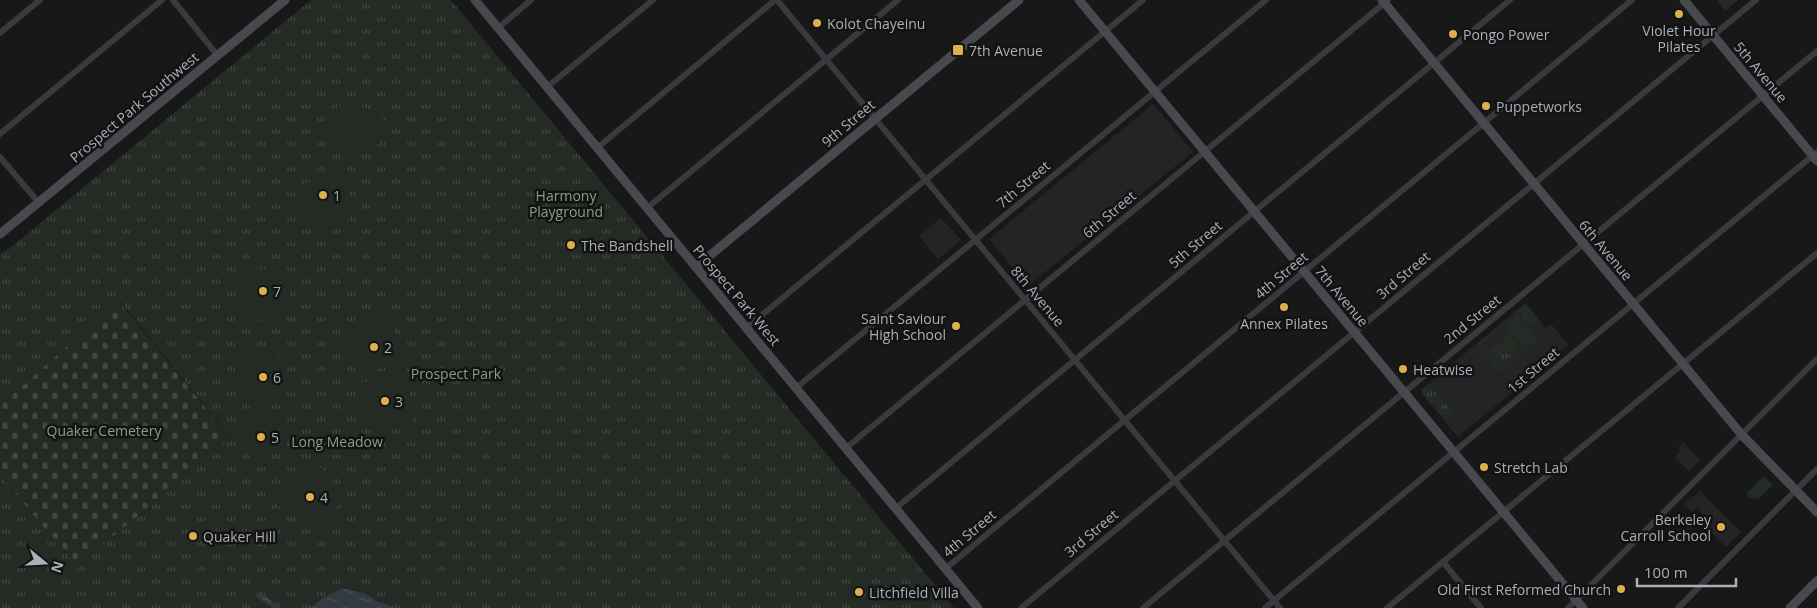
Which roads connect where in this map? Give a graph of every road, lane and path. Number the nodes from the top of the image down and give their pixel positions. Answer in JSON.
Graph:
{"nodes":[{"id":1,"x":40,"y":0,"type":"edge"},
{"id":2,"x":162,"y":0,"type":"edge"},
{"id":3,"x":173,"y":0,"type":"edge"},
{"id":4,"x":285,"y":0,"type":"edge"},
{"id":5,"x":475,"y":0,"type":"edge"},
{"id":6,"x":531,"y":0,"type":"edge"},
{"id":7,"x":653,"y":0,"type":"edge"},
{"id":8,"x":776,"y":0,"type":"edge"},
{"id":9,"x":898,"y":0,"type":"edge"},
{"id":10,"x":1018,"y":0,"type":"edge"},
{"id":11,"x":1079,"y":0,"type":"edge"},
{"id":12,"x":1143,"y":0,"type":"edge"},
{"id":13,"x":1266,"y":0,"type":"edge"},
{"id":14,"x":1510,"y":0,"type":"edge"},
{"id":15,"x":1632,"y":0,"type":"edge"},
{"id":16,"x":1684,"y":0,"type":"edge"},
{"id":17,"x":1756,"y":0,"type":"edge"},
{"id":18,"x":1385,"y":1,"type":"edge"},
{"id":19,"x":498,"y":28,"type":"junction"},
{"id":20,"x":1105,"y":31,"type":"junction"},
{"id":21,"x":0,"y":33,"type":"edge"},
{"id":22,"x":1713,"y":35,"type":"junction"},
{"id":23,"x":1817,"y":51,"type":"edge"},
{"id":24,"x":218,"y":56,"type":"junction"},
{"id":25,"x":826,"y":59,"type":"junction"},
{"id":26,"x":1434,"y":63,"type":"junction"},
{"id":27,"x":547,"y":87,"type":"junction"},
{"id":28,"x":1155,"y":92,"type":"junction"},
{"id":29,"x":1763,"y":95,"type":"junction"},
{"id":30,"x":875,"y":118,"type":"junction"},
{"id":31,"x":1484,"y":123,"type":"junction"},
{"id":32,"x":0,"y":134,"type":"edge"},
{"id":33,"x":597,"y":148,"type":"junction"},
{"id":34,"x":1205,"y":151,"type":"junction"},
{"id":35,"x":0,"y":156,"type":"edge"},
{"id":36,"x":1816,"y":156,"type":"edge"},
{"id":37,"x":926,"y":180,"type":"junction"},
{"id":38,"x":1534,"y":184,"type":"junction"},
{"id":39,"x":39,"y":204,"type":"junction"},
{"id":40,"x":647,"y":208,"type":"junction"},
{"id":41,"x":1254,"y":212,"type":"junction"},
{"id":42,"x":0,"y":234,"type":"edge"},
{"id":43,"x":976,"y":240,"type":"junction"},
{"id":44,"x":1583,"y":244,"type":"junction"},
{"id":45,"x":1817,"y":253,"type":"edge"},
{"id":46,"x":696,"y":267,"type":"junction"},
{"id":47,"x":1304,"y":272,"type":"junction"},
{"id":48,"x":1025,"y":300,"type":"junction"},
{"id":49,"x":1633,"y":304,"type":"junction"},
{"id":50,"x":746,"y":328,"type":"junction"},
{"id":51,"x":1354,"y":332,"type":"junction"},
{"id":52,"x":1817,"y":359,"type":"edge"},
{"id":53,"x":1075,"y":360,"type":"junction"},
{"id":54,"x":1683,"y":364,"type":"junction"},
{"id":55,"x":796,"y":388,"type":"junction"},
{"id":56,"x":1404,"y":392,"type":"junction"},
{"id":57,"x":1125,"y":420,"type":"junction"},
{"id":58,"x":1741,"y":434,"type":"junction"},
{"id":59,"x":846,"y":448,"type":"junction"},
{"id":60,"x":1453,"y":452,"type":"junction"},
{"id":61,"x":1817,"y":469,"type":"edge"},
{"id":62,"x":1175,"y":480,"type":"junction"},
{"id":63,"x":1796,"y":490,"type":"junction"},
{"id":64,"x":896,"y":508,"type":"junction"},
{"id":65,"x":1503,"y":512,"type":"junction"},
{"id":66,"x":1817,"y":512,"type":"edge"},
{"id":67,"x":1224,"y":541,"type":"junction"},
{"id":68,"x":1443,"y":562,"type":"junction"},
{"id":69,"x":946,"y":569,"type":"junction"},
{"id":70,"x":1817,"y":581,"type":"edge"},
{"id":71,"x":1576,"y":600,"type":"junction"},
{"id":72,"x":1274,"y":601,"type":"junction"},
{"id":73,"x":978,"y":608,"type":"edge"},
{"id":74,"x":1021,"y":608,"type":"edge"},
{"id":75,"x":1143,"y":608,"type":"edge"},
{"id":76,"x":1265,"y":608,"type":"edge"},
{"id":77,"x":1280,"y":608,"type":"edge"},
{"id":78,"x":1387,"y":608,"type":"edge"},
{"id":79,"x":1481,"y":608,"type":"edge"},
{"id":80,"x":1568,"y":608,"type":"edge"},
{"id":81,"x":1583,"y":608,"type":"edge"},
{"id":82,"x":1678,"y":608,"type":"edge"},
{"id":83,"x":1790,"y":608,"type":"edge"}],
"edges":[{"from":1,"to":21,"type":"street"},
{"from":2,"to":32,"type":"street"},
{"from":3,"to":24,"type":"street"},
{"from":4,"to":24,"type":"street","name":"Prospect Park Southwest"},
{"from":5,"to":19,"type":"street","name":"Prospect Park West"},
{"from":6,"to":19,"type":"street"},
{"from":7,"to":27,"type":"street"},
{"from":8,"to":25,"type":"street","name":"8th Avenue"},
{"from":8,"to":33,"type":"street"},
{"from":9,"to":25,"type":"street"},
{"from":10,"to":30,"type":"street","name":"9th Street"},
{"from":11,"to":20,"type":"street","name":"7th Avenue"},
{"from":12,"to":20,"type":"street"},
{"from":13,"to":28,"type":"street","name":"7th Street"},
{"from":14,"to":26,"type":"street","name":"5th Street"},
{"from":15,"to":31,"type":"street","name":"4th Street"},
{"from":16,"to":22,"type":"street","name":"5th Avenue"},
{"from":17,"to":22,"type":"street","name":"3rd Street"},
{"from":18,"to":26,"type":"street","name":"6th Avenue"},
{"from":18,"to":34,"type":"street","name":"6th Street"},
{"from":19,"to":27,"type":"street","name":"Prospect Park West"},
{"from":20,"to":28,"type":"street","name":"7th Avenue"},
{"from":20,"to":37,"type":"street"},
{"from":22,"to":29,"type":"street","name":"5th Avenue"},
{"from":22,"to":38,"type":"street","name":"3rd Street"},
{"from":23,"to":29,"type":"street","name":"2nd Street"},
{"from":24,"to":39,"type":"street","name":"Prospect Park Southwest"},
{"from":25,"to":30,"type":"street","name":"8th Avenue"},
{"from":25,"to":40,"type":"street"},
{"from":26,"to":31,"type":"street","name":"6th Avenue"},
{"from":26,"to":41,"type":"street","name":"5th Street"},
{"from":27,"to":33,"type":"street","name":"Prospect Park West"},
{"from":28,"to":34,"type":"street","name":"7th Avenue"},
{"from":28,"to":43,"type":"street","name":"7th Street"},
{"from":29,"to":36,"type":"street","name":"5th Avenue"},
{"from":29,"to":44,"type":"street","name":"2nd Street"},
{"from":30,"to":37,"type":"street","name":"8th Avenue"},
{"from":30,"to":46,"type":"street","name":"9th Street"},
{"from":31,"to":38,"type":"street","name":"6th Avenue"},
{"from":31,"to":47,"type":"street","name":"4th Street"},
{"from":33,"to":40,"type":"street","name":"Prospect Park West"},
{"from":34,"to":41,"type":"street","name":"7th Avenue"},
{"from":34,"to":48,"type":"street","name":"6th Street"},
{"from":35,"to":39,"type":"street"},
{"from":36,"to":49,"type":"street","name":"1st Street"},
{"from":37,"to":43,"type":"street","name":"8th Avenue"},
{"from":37,"to":50,"type":"street"},
{"from":38,"to":44,"type":"street","name":"6th Avenue"},
{"from":38,"to":51,"type":"street","name":"3rd Street"},
{"from":39,"to":42,"type":"street","name":"Prospect Park Southwest"},
{"from":40,"to":46,"type":"street","name":"Prospect Park West"},
{"from":41,"to":47,"type":"street","name":"7th Avenue"},
{"from":41,"to":53,"type":"street","name":"5th Street"},
{"from":43,"to":48,"type":"street","name":"8th Avenue"},
{"from":43,"to":55,"type":"street","name":"7th Street"},
{"from":44,"to":49,"type":"street","name":"6th Avenue"},
{"from":44,"to":56,"type":"street","name":"2nd Street"},
{"from":45,"to":54,"type":"street"},
{"from":46,"to":50,"type":"street","name":"Prospect Park West"},
{"from":47,"to":51,"type":"street","name":"7th Avenue"},
{"from":47,"to":57,"type":"street","name":"4th Street"},
{"from":48,"to":53,"type":"street","name":"8th Avenue"},
{"from":48,"to":59,"type":"street","name":"6th Street"},
{"from":49,"to":54,"type":"street","name":"6th Avenue"},
{"from":49,"to":60,"type":"street","name":"1st Street"},
{"from":50,"to":55,"type":"street","name":"Prospect Park West"},
{"from":51,"to":56,"type":"street","name":"7th Avenue"},
{"from":51,"to":62,"type":"street","name":"3rd Street"},
{"from":52,"to":58,"type":"street"},
{"from":53,"to":57,"type":"street","name":"8th Avenue"},
{"from":53,"to":64,"type":"street","name":"5th Street"},
{"from":54,"to":58,"type":"street","name":"6th Avenue"},
{"from":54,"to":65,"type":"street"},
{"from":55,"to":59,"type":"street","name":"Prospect Park West"},
{"from":56,"to":60,"type":"street","name":"7th Avenue"},
{"from":56,"to":67,"type":"street","name":"2nd Street"},
{"from":57,"to":62,"type":"street","name":"8th Avenue"},
{"from":57,"to":69,"type":"street","name":"4th Street"},
{"from":58,"to":63,"type":"street","name":"6th Avenue"},
{"from":58,"to":71,"type":"street"},
{"from":59,"to":64,"type":"street","name":"Prospect Park West"},
{"from":60,"to":65,"type":"street","name":"7th Avenue"},
{"from":60,"to":72,"type":"street","name":"1st Street"},
{"from":61,"to":63,"type":"street"},
{"from":62,"to":67,"type":"street","name":"8th Avenue"},
{"from":62,"to":74,"type":"street","name":"3rd Street"},
{"from":63,"to":66,"type":"street","name":"6th Avenue"},
{"from":63,"to":82,"type":"street"},
{"from":64,"to":69,"type":"street","name":"Prospect Park West"},
{"from":65,"to":68,"type":"street"},
{"from":65,"to":71,"type":"street","name":"7th Avenue"},
{"from":67,"to":72,"type":"street","name":"8th Avenue"},
{"from":67,"to":75,"type":"street","name":"2nd Street"},
{"from":68,"to":78,"type":"street"},
{"from":68,"to":79,"type":"street"},
{"from":69,"to":73,"type":"street","name":"Prospect Park West"},
{"from":70,"to":83,"type":"street"},
{"from":71,"to":80,"type":"street"},
{"from":71,"to":81,"type":"street","name":"7th Avenue"},
{"from":72,"to":76,"type":"street","name":"1st Street"},
{"from":72,"to":77,"type":"street","name":"8th Avenue"}]}
